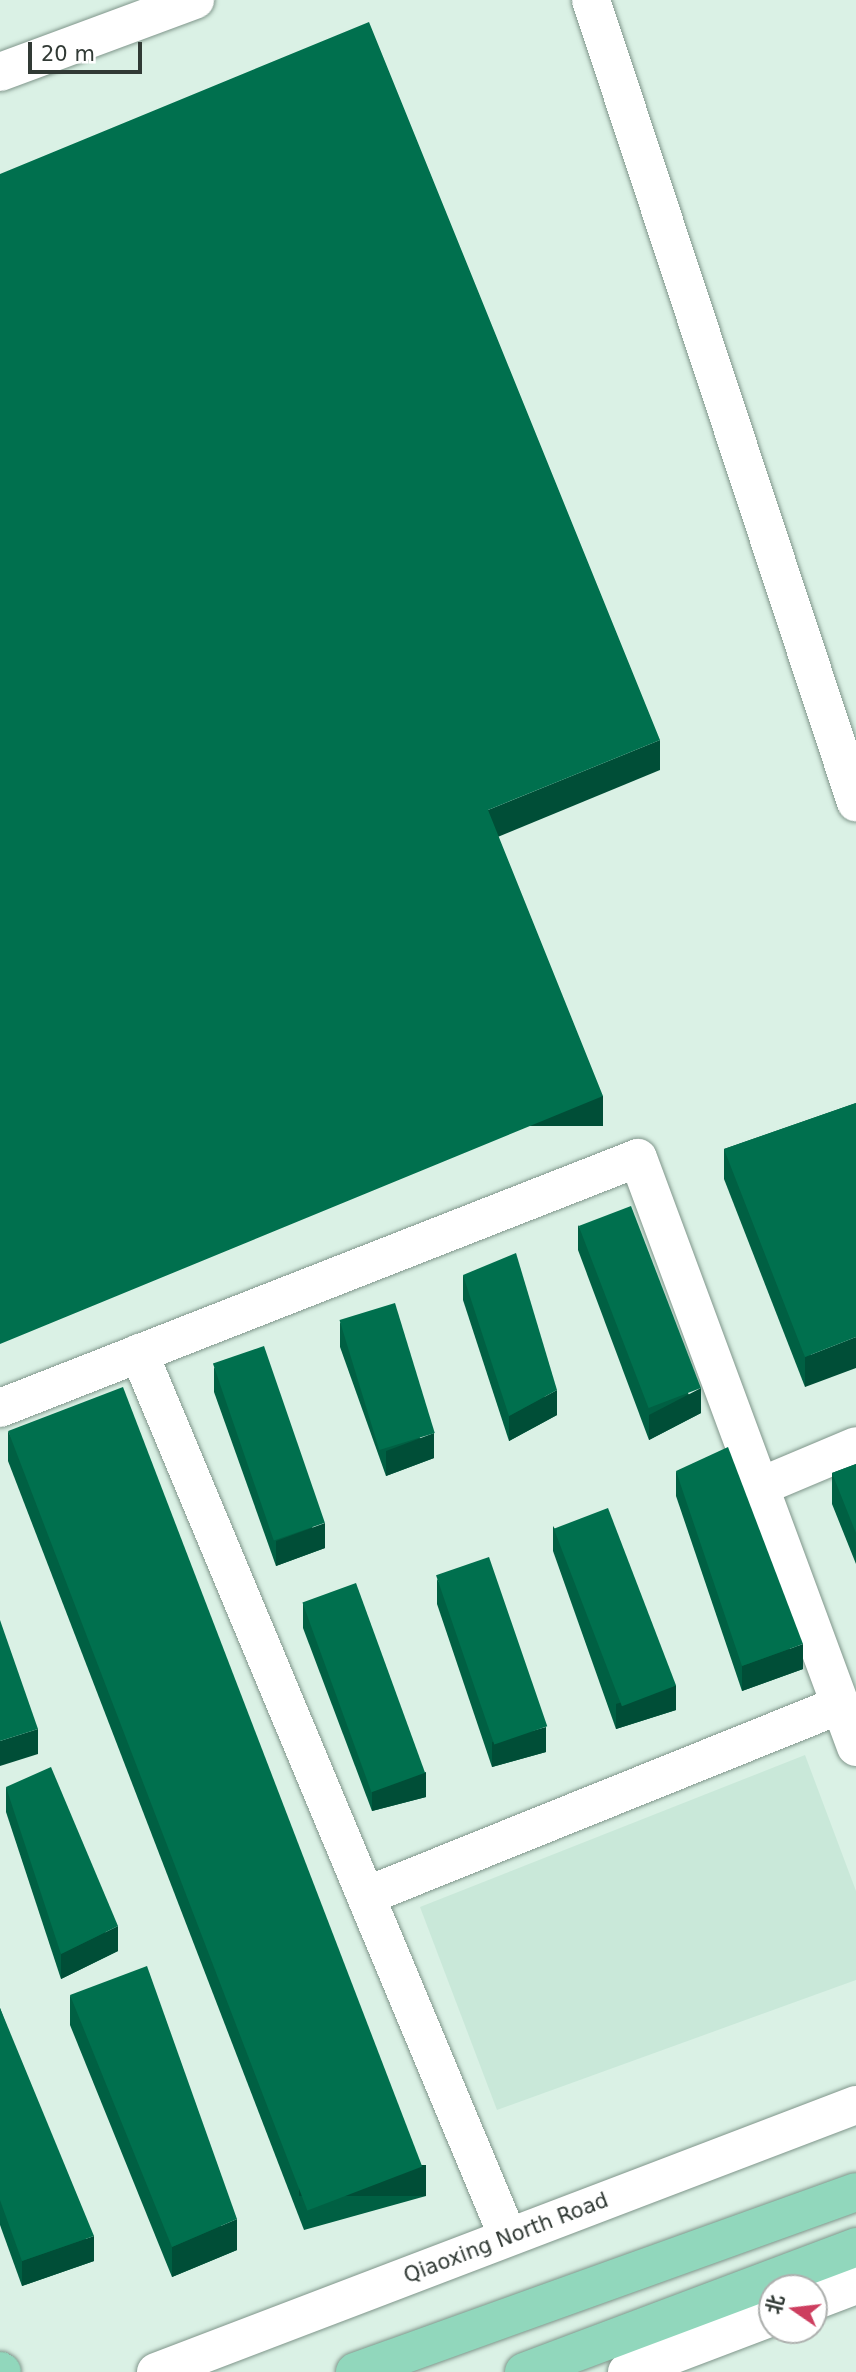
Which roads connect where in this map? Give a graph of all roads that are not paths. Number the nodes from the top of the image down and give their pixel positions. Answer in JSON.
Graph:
{"nodes":[{"id":1,"x":195,"y":0,"type":"edge"},
{"id":2,"x":591,"y":0,"type":"edge"},
{"id":3,"x":0,"y":72,"type":"edge"},
{"id":4,"x":856,"y":802,"type":"edge"},
{"id":5,"x":139,"y":1353,"type":"junction"},
{"id":6,"x":0,"y":1408,"type":"edge"},
{"id":7,"x":856,"y":1446,"type":"edge"},
{"id":8,"x":759,"y":1487,"type":"junction"},
{"id":9,"x":840,"y":1705,"type":"junction"},
{"id":10,"x":856,"y":1747,"type":"edge"},
{"id":11,"x":366,"y":1896,"type":"junction"},
{"id":12,"x":856,"y":2105,"type":"edge"},
{"id":13,"x":856,"y":2192,"type":"edge"},
{"id":14,"x":508,"y":2237,"type":"junction"},
{"id":15,"x":856,"y":2247,"type":"edge"},
{"id":16,"x":856,"y":2285,"type":"edge"},
{"id":17,"x":828,"y":2296,"type":"edge"},
{"id":18,"x":758,"y":2322,"type":"edge"},
{"id":19,"x":156,"y":2372,"type":"edge"},
{"id":20,"x":355,"y":2372,"type":"edge"},
{"id":21,"x":524,"y":2372,"type":"edge"},
{"id":22,"x":627,"y":2372,"type":"edge"}],
"edges":[{"from":1,"to":3,"type":"street"},
{"from":2,"to":4,"type":"street"},
{"from":5,"to":6,"type":"street"},
{"from":5,"to":8,"type":"street"},
{"from":5,"to":11,"type":"street"},
{"from":7,"to":8,"type":"street"},
{"from":8,"to":9,"type":"street"},
{"from":9,"to":10,"type":"street"},
{"from":9,"to":11,"type":"street"},
{"from":11,"to":14,"type":"street"},
{"from":12,"to":14,"type":"street","name":"Qiaoxing North Road"},
{"from":13,"to":20,"type":"main road"},
{"from":14,"to":19,"type":"street","name":"Qiaoxing North Road"},
{"from":15,"to":21,"type":"main road"},
{"from":16,"to":17,"type":"street"},
{"from":18,"to":22,"type":"street"}]}
